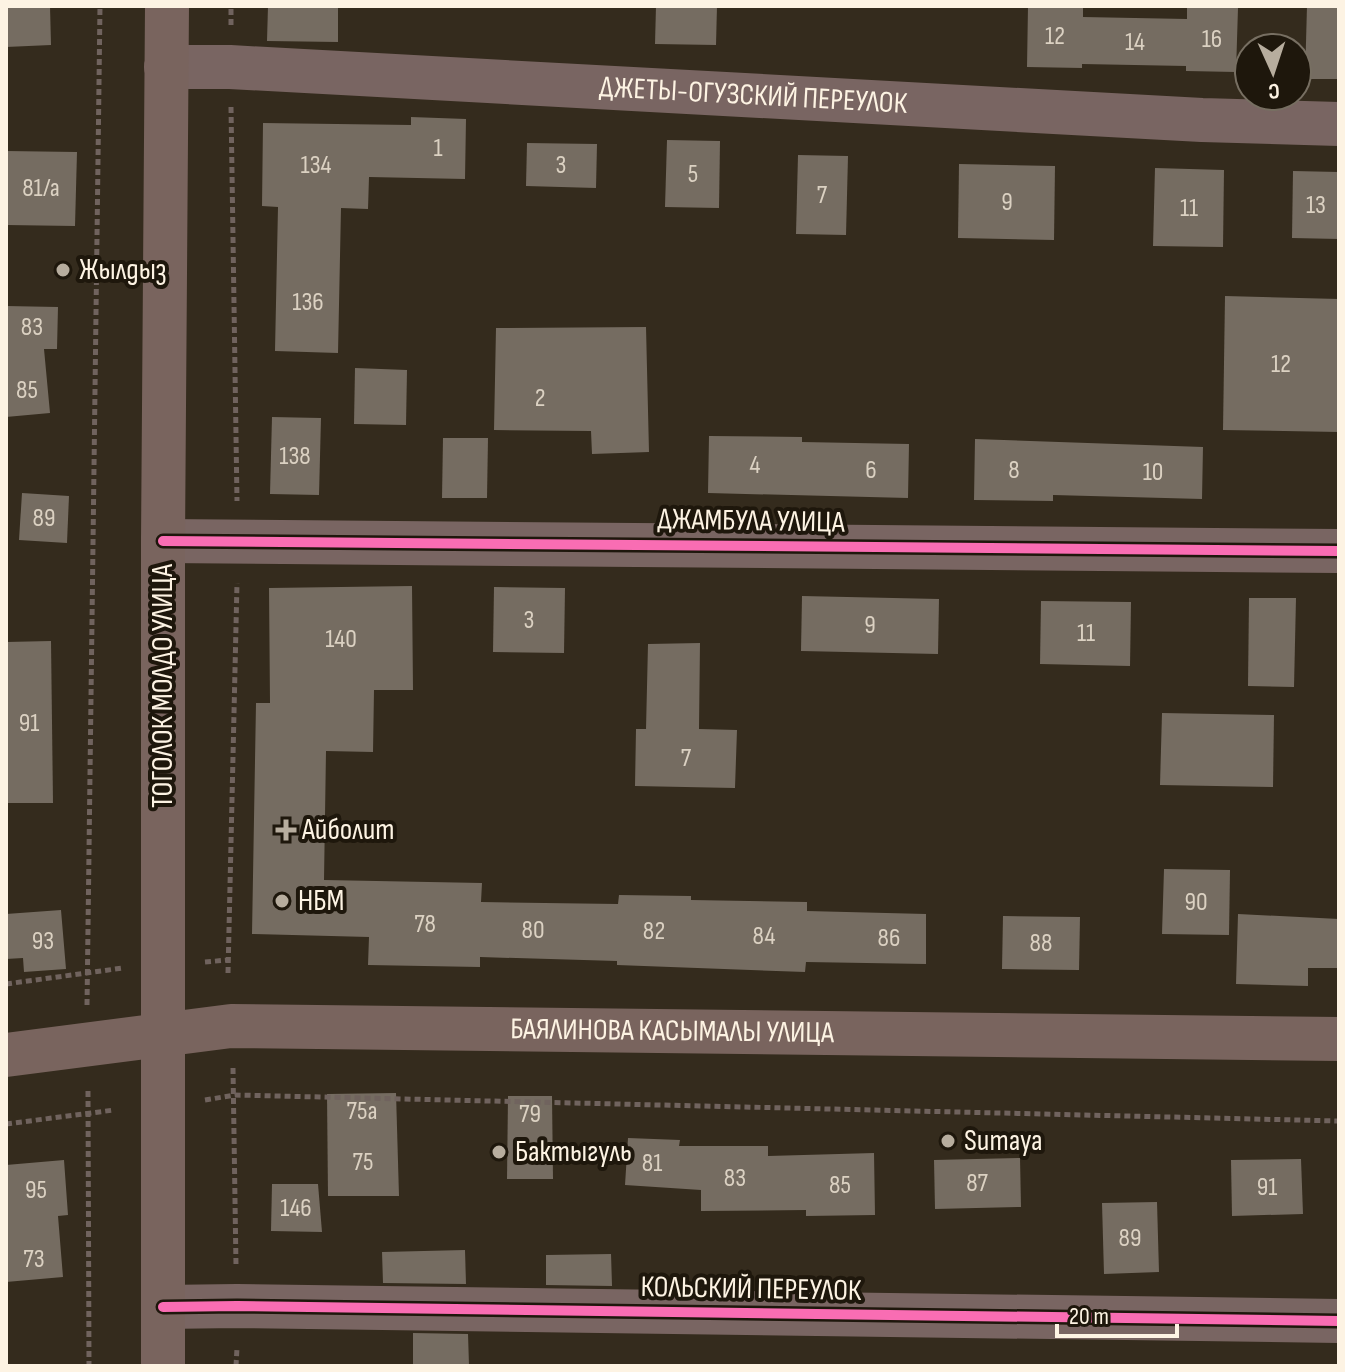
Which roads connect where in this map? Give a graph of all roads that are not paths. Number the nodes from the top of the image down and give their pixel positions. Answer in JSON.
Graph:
{"nodes":[{"id":1,"x":167,"y":6,"type":"edge"},
{"id":2,"x":166,"y":67,"type":"junction"},
{"id":3,"x":1339,"y":124,"type":"edge"},
{"id":4,"x":163,"y":541,"type":"junction"},
{"id":5,"x":1339,"y":551,"type":"edge"},
{"id":6,"x":164,"y":1035,"type":"junction"},
{"id":7,"x":1339,"y":1039,"type":"edge"},
{"id":8,"x":6,"y":1055,"type":"edge"},
{"id":9,"x":163,"y":1307,"type":"junction"},
{"id":10,"x":1339,"y":1321,"type":"edge"},
{"id":11,"x":163,"y":1366,"type":"edge"}],
"edges":[{"from":1,"to":2,"type":"main road","name":"ТОГОЛОК МОЛДО УЛИЦА"},
{"from":2,"to":3,"type":"street","name":"ДЖЕТЫ-ОГУЗСКИЙ ПЕРЕУЛОК"},
{"from":2,"to":4,"type":"main road","name":"ТОГОЛОК МОЛДО УЛИЦА"},
{"from":4,"to":5,"type":"street","name":"ДЖАМБУЛА УЛИЦА"},
{"from":4,"to":6,"type":"main road","name":"ТОГОЛОК МОЛДО УЛИЦА"},
{"from":6,"to":7,"type":"main road","name":"БАЯЛИНОВА КАСЫМАЛЫ УЛИЦА"},
{"from":6,"to":8,"type":"main road","name":"БАЯЛИНОВА КАСЫМАЛЫ УЛИЦА"},
{"from":6,"to":9,"type":"main road","name":"ТОГОЛОК МОЛДО УЛИЦА"},
{"from":9,"to":10,"type":"street","name":"КОЛЬСКИЙ ПЕРЕУЛОК"},
{"from":9,"to":11,"type":"main road","name":"ТОГОЛОК МОЛДО УЛИЦА"}]}
